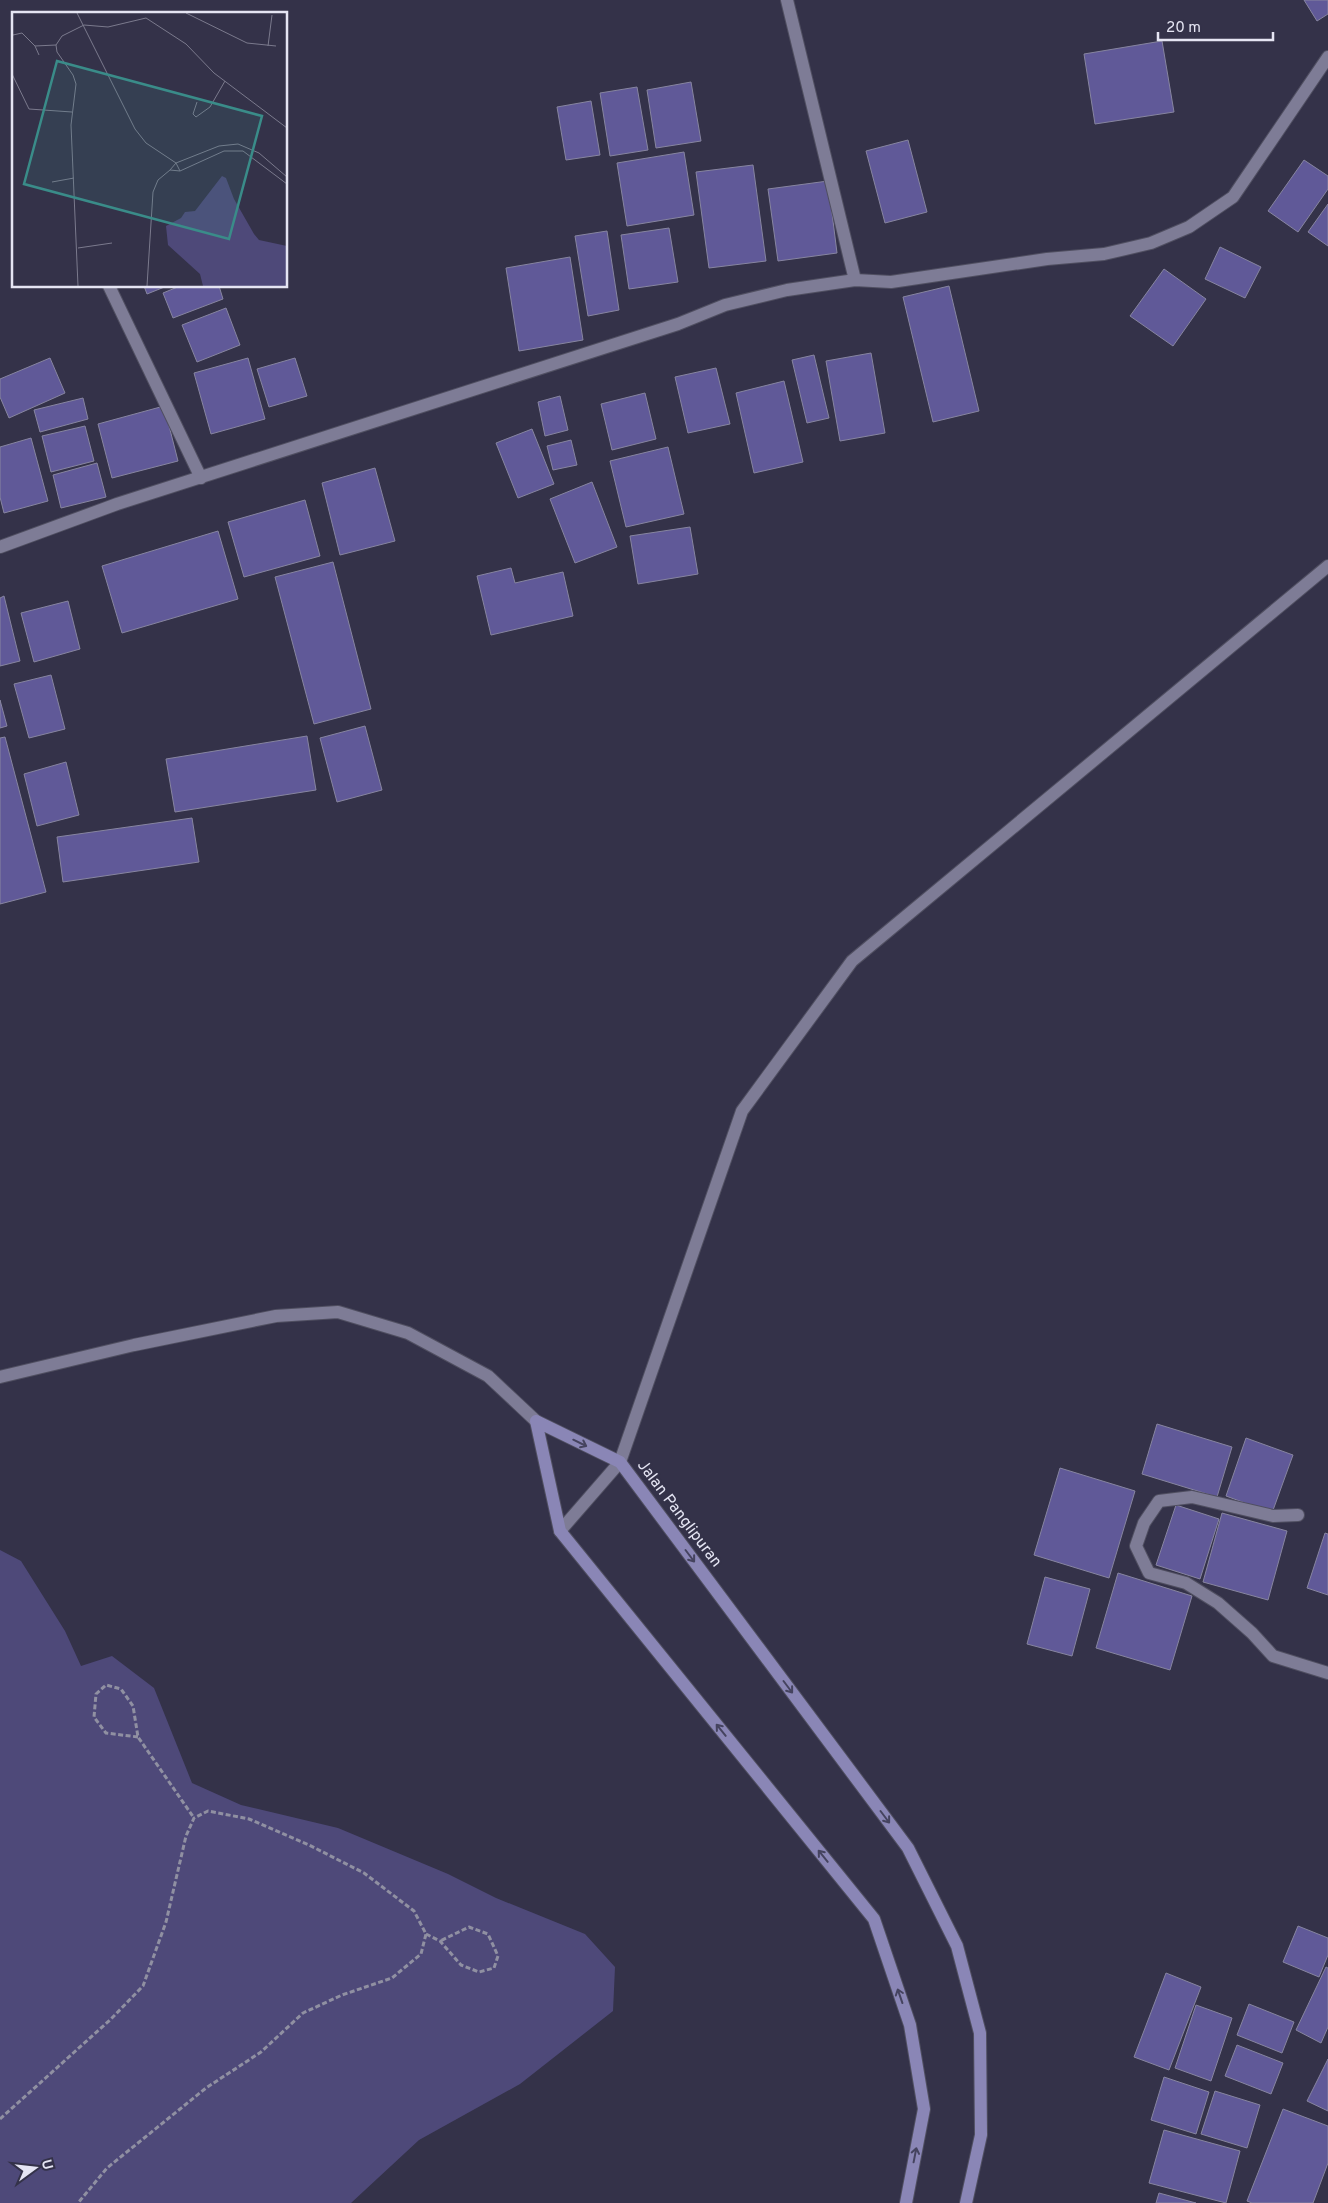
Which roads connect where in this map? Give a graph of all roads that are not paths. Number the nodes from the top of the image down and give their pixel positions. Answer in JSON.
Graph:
{"nodes":[{"id":1,"x":787,"y":0,"type":"edge"},
{"id":2,"x":1328,"y":57,"type":"edge"},
{"id":3,"x":855,"y":280,"type":"junction"},
{"id":4,"x":110,"y":288,"type":"edge"},
{"id":5,"x":201,"y":478,"type":"junction"},
{"id":6,"x":0,"y":547,"type":"edge"},
{"id":7,"x":1328,"y":566,"type":"edge"},
{"id":8,"x":0,"y":1377,"type":"edge"},
{"id":9,"x":536,"y":1421,"type":"junction"},
{"id":10,"x":620,"y":1462,"type":"junction"},
{"id":11,"x":1298,"y":1516,"type":"dead end"},
{"id":12,"x":560,"y":1531,"type":"junction"},
{"id":13,"x":1328,"y":1673,"type":"edge"},
{"id":14,"x":906,"y":2203,"type":"edge"},
{"id":15,"x":966,"y":2203,"type":"edge"}],
"edges":[{"from":1,"to":3,"type":"street"},
{"from":2,"to":3,"type":"street"},
{"from":3,"to":5,"type":"street"},
{"from":4,"to":5,"type":"street"},
{"from":5,"to":6,"type":"street"},
{"from":7,"to":10,"type":"street"},
{"from":8,"to":9,"type":"street"},
{"from":9,"to":10,"type":"main road","name":"Jalan Panglipuran","one_way":true},
{"from":9,"to":12,"type":"main road"},
{"from":10,"to":12,"type":"street"},
{"from":10,"to":15,"type":"main road","name":"Jalan Panglipuran","one_way":true},
{"from":11,"to":13,"type":"street"},
{"from":14,"to":12,"type":"main road","one_way":true}]}
